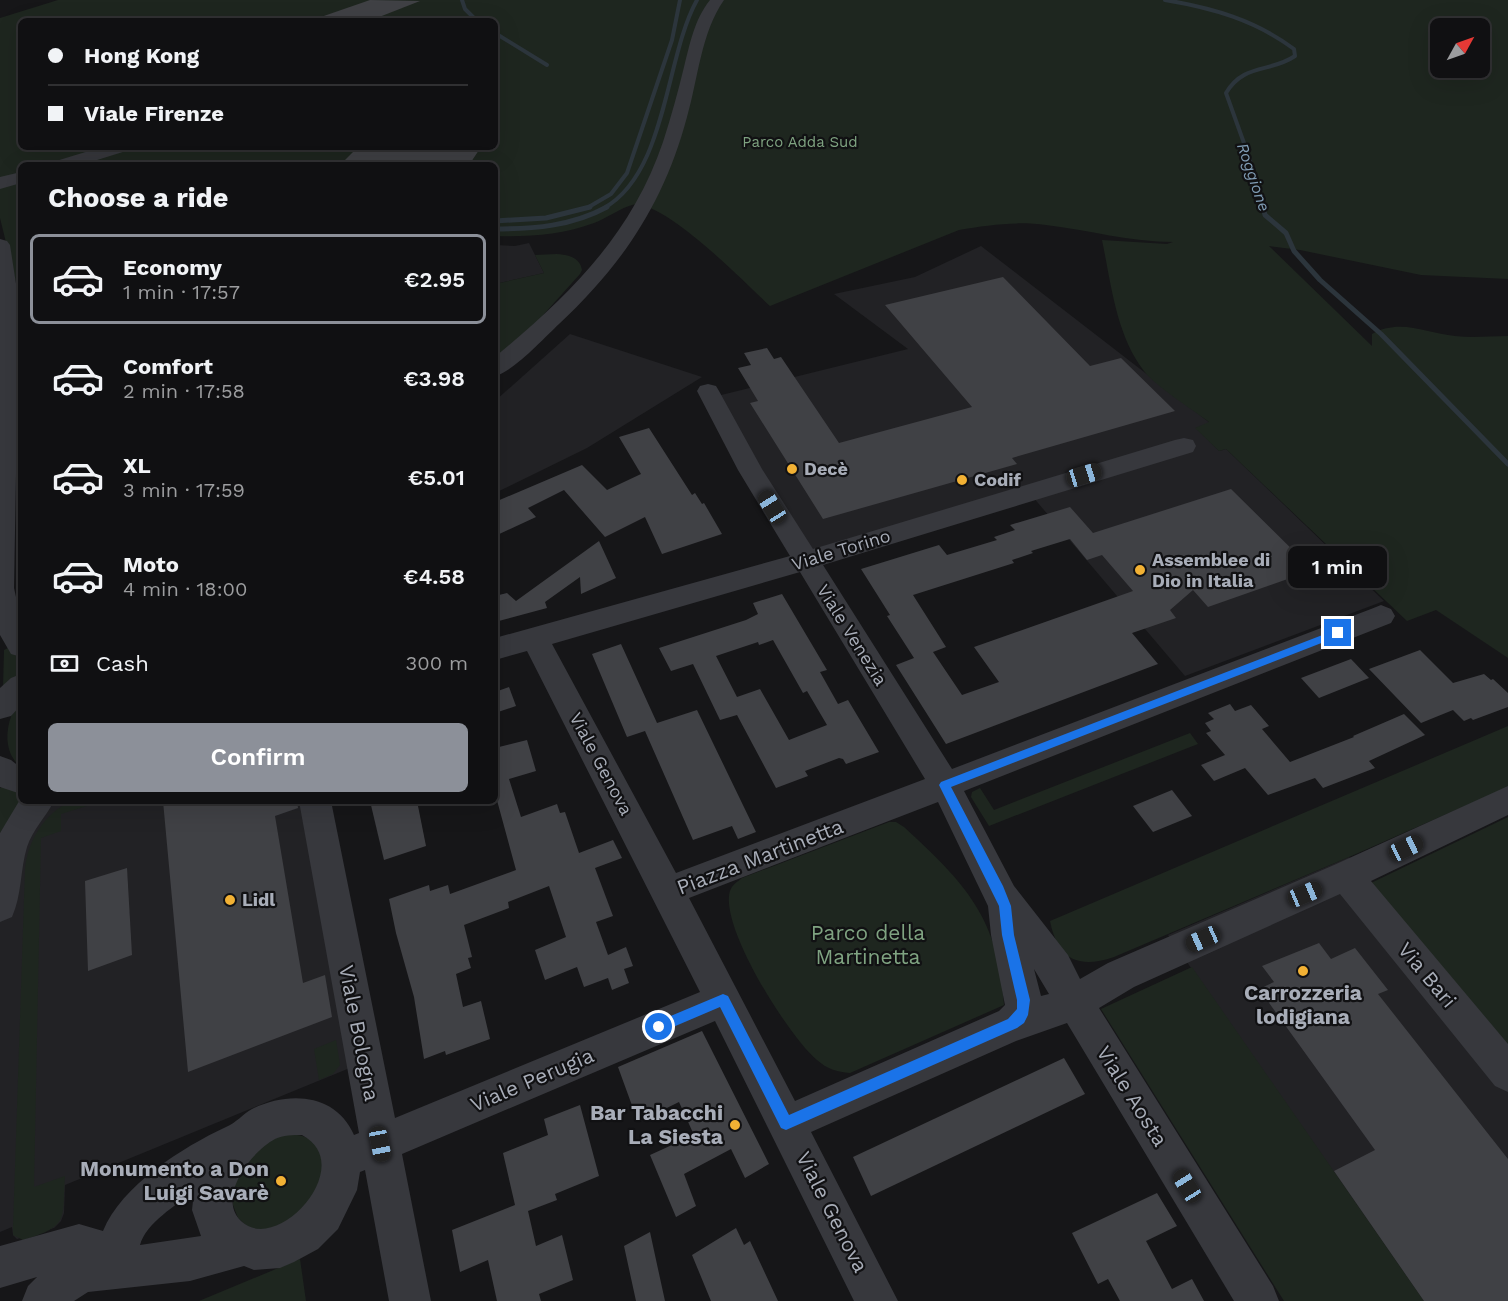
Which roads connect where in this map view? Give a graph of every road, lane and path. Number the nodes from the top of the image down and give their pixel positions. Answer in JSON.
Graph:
{"nodes":[{"id":1,"x":717,"y":0,"type":"edge"},
{"id":2,"x":110,"y":150,"type":"edge"},
{"id":3,"x":72,"y":162,"type":"edge"},
{"id":4,"x":18,"y":178,"type":"edge"},
{"id":5,"x":0,"y":183,"type":"edge"},
{"id":6,"x":0,"y":246,"type":"edge"},
{"id":7,"x":4,"y":304,"type":"edge"},
{"id":8,"x":498,"y":366,"type":"edge"},
{"id":9,"x":708,"y":391,"type":"dead end"},
{"id":10,"x":1184,"y":446,"type":"dead end"},
{"id":11,"x":806,"y":561,"type":"junction"},
{"id":12,"x":0,"y":589,"type":"edge"},
{"id":13,"x":1381,"y":616,"type":"dead end"},
{"id":14,"x":534,"y":638,"type":"junction"},
{"id":15,"x":18,"y":641,"type":"edge"},
{"id":16,"x":498,"y":648,"type":"edge"},
{"id":17,"x":18,"y":689,"type":"edge"},
{"id":18,"x":0,"y":707,"type":"edge"},
{"id":19,"x":0,"y":769,"type":"edge"},
{"id":20,"x":18,"y":780,"type":"edge"},
{"id":21,"x":945,"y":785,"type":"junction"},
{"id":22,"x":1508,"y":800,"type":"edge"},
{"id":23,"x":36,"y":804,"type":"edge"},
{"id":24,"x":316,"y":804,"type":"edge"},
{"id":25,"x":1346,"y":876,"type":"junction"},
{"id":26,"x":999,"y":890,"type":"junction"},
{"id":27,"x":668,"y":891,"type":"junction"},
{"id":28,"x":0,"y":906,"type":"edge"},
{"id":29,"x":1044,"y":953,"type":"junction"},
{"id":30,"x":1121,"y":975,"type":"junction"},
{"id":31,"x":723,"y":1000,"type":"junction"},
{"id":32,"x":1074,"y":1003,"type":"junction"},
{"id":33,"x":1012,"y":1024,"type":"junction"},
{"id":34,"x":1508,"y":1073,"type":"edge"},
{"id":35,"x":786,"y":1124,"type":"junction"},
{"id":36,"x":245,"y":1136,"type":"junction"},
{"id":37,"x":380,"y":1144,"type":"junction"},
{"id":38,"x":342,"y":1160,"type":"junction"},
{"id":39,"x":240,"y":1247,"type":"junction"},
{"id":40,"x":0,"y":1266,"type":"edge"},
{"id":41,"x":117,"y":1268,"type":"junction"},
{"id":42,"x":44,"y":1301,"type":"edge"},
{"id":43,"x":410,"y":1301,"type":"edge"},
{"id":44,"x":877,"y":1301,"type":"edge"},
{"id":45,"x":1258,"y":1301,"type":"edge"}],
"edges":[{"from":1,"to":8,"type":"street"},
{"from":2,"to":3,"type":"street"},
{"from":4,"to":5,"type":"street"},
{"from":6,"to":7,"type":"street"},
{"from":7,"to":12,"type":"street"},
{"from":9,"to":11,"type":"street","name":"Viale Venezia"},
{"from":10,"to":11,"type":"street","name":"Viale Torino"},
{"from":11,"to":14,"type":"street","name":"Viale Torino"},
{"from":11,"to":21,"type":"street","name":"Viale Venezia"},
{"from":12,"to":15,"type":"street"},
{"from":13,"to":21,"type":"street","name":"Piazza Martinetta"},
{"from":14,"to":16,"type":"street","name":"Viale Torino"},
{"from":14,"to":27,"type":"street","name":"Viale Genova"},
{"from":17,"to":18,"type":"street"},
{"from":19,"to":20,"type":"street"},
{"from":21,"to":26,"type":"street"},
{"from":21,"to":27,"type":"street","name":"Piazza Martinetta"},
{"from":22,"to":25,"type":"street"},
{"from":23,"to":28,"type":"street"},
{"from":24,"to":37,"type":"street","name":"Viale Bologna"},
{"from":25,"to":30,"type":"street"},
{"from":25,"to":34,"type":"street","name":"Via Bari"},
{"from":26,"to":29,"type":"street"},
{"from":26,"to":33,"type":"street"},
{"from":27,"to":31,"type":"street","name":"Piazza Martinetta"},
{"from":29,"to":30,"type":"street"},
{"from":29,"to":32,"type":"street","name":"Viale Aosta"},
{"from":30,"to":32,"type":"street"},
{"from":31,"to":35,"type":"street","name":"Piazza Martinetta"},
{"from":31,"to":37,"type":"street","name":"Viale Perugia"},
{"from":32,"to":33,"type":"street"},
{"from":32,"to":45,"type":"street","name":"Viale Aosta"},
{"from":33,"to":35,"type":"street"},
{"from":35,"to":44,"type":"street","name":"Viale Genova"},
{"from":36,"to":38,"type":"street"},
{"from":36,"to":39,"type":"street"},
{"from":36,"to":41,"type":"street"},
{"from":37,"to":38,"type":"street","name":"Viale Perugia"},
{"from":37,"to":43,"type":"street","name":"Viale Bologna"},
{"from":38,"to":39,"type":"street"},
{"from":39,"to":41,"type":"street"},
{"from":40,"to":41,"type":"street"},
{"from":41,"to":42,"type":"street"}]}
